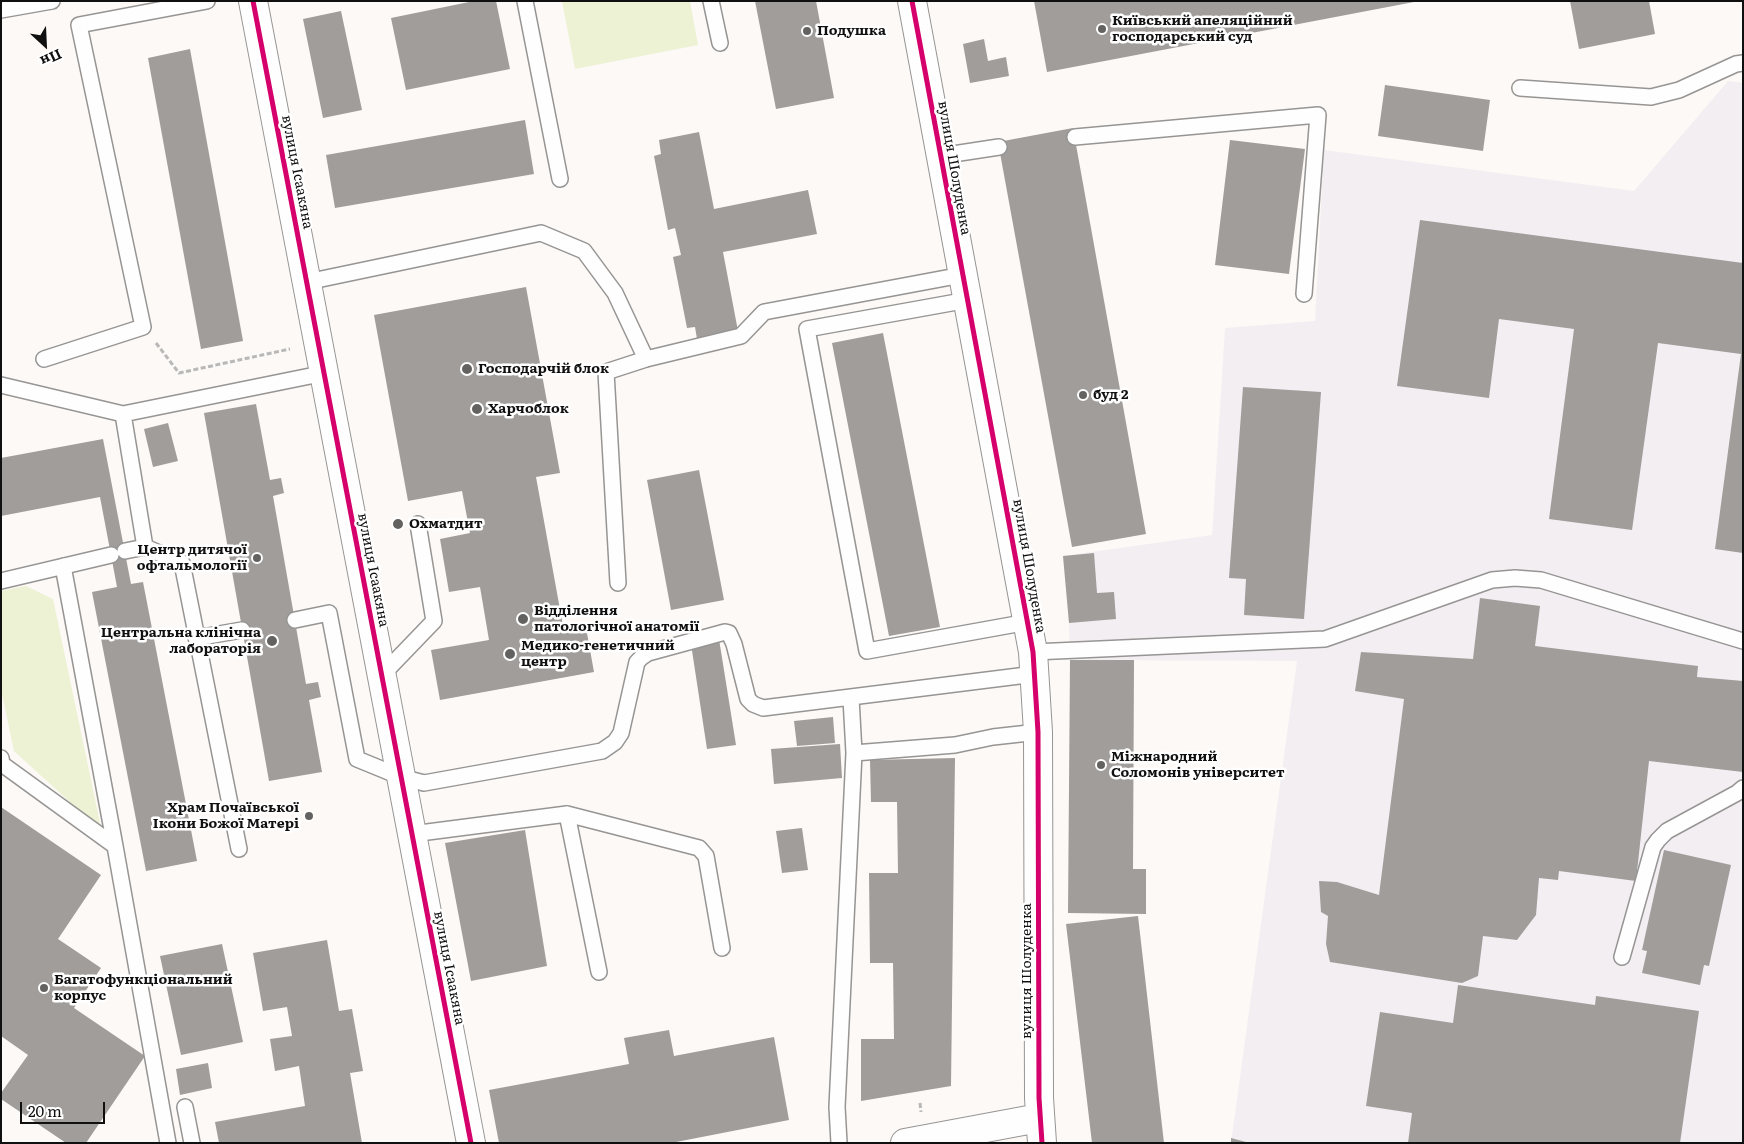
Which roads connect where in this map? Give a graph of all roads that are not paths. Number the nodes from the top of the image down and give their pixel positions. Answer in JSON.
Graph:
{"nodes":[{"id":1,"x":52,"y":1,"type":"edge"},
{"id":2,"x":207,"y":1,"type":"edge"},
{"id":3,"x":253,"y":1,"type":"edge"},
{"id":4,"x":525,"y":1,"type":"edge"},
{"id":5,"x":711,"y":1,"type":"edge"},
{"id":6,"x":912,"y":1,"type":"edge"},
{"id":7,"x":1,"y":10,"type":"edge"},
{"id":8,"x":720,"y":43,"type":"dead end"},
{"id":9,"x":1743,"y":63,"type":"edge"},
{"id":10,"x":1520,"y":88,"type":"dead end"},
{"id":11,"x":1075,"y":137,"type":"dead end"},
{"id":12,"x":999,"y":147,"type":"dead end"},
{"id":13,"x":940,"y":156,"type":"junction"},
{"id":14,"x":560,"y":179,"type":"dead end"},
{"id":15,"x":307,"y":282,"type":"junction"},
{"id":16,"x":965,"y":288,"type":"junction"},
{"id":17,"x":1304,"y":294,"type":"dead end"},
{"id":18,"x":44,"y":359,"type":"dead end"},
{"id":19,"x":646,"y":359,"type":"junction"},
{"id":20,"x":325,"y":373,"type":"junction"},
{"id":21,"x":1,"y":385,"type":"edge"},
{"id":22,"x":123,"y":414,"type":"junction"},
{"id":23,"x":418,"y":524,"type":"dead end"},
{"id":24,"x":145,"y":547,"type":"junction"},
{"id":25,"x":63,"y":566,"type":"junction"},
{"id":26,"x":1,"y":581,"type":"edge"},
{"id":27,"x":618,"y":583,"type":"dead end"},
{"id":28,"x":295,"y":620,"type":"dead end"},
{"id":29,"x":1028,"y":622,"type":"junction"},
{"id":30,"x":242,"y":630,"type":"dead end"},
{"id":31,"x":196,"y":638,"type":"junction"},
{"id":32,"x":1743,"y":641,"type":"edge"},
{"id":33,"x":1034,"y":663,"type":"junction"},
{"id":34,"x":382,"y":675,"type":"junction"},
{"id":35,"x":850,"y":698,"type":"junction"},
{"id":36,"x":1038,"y":732,"type":"junction"},
{"id":37,"x":854,"y":753,"type":"junction"},
{"id":38,"x":1,"y":758,"type":"edge"},
{"id":39,"x":401,"y":776,"type":"junction"},
{"id":40,"x":1743,"y":788,"type":"edge"},
{"id":41,"x":567,"y":814,"type":"junction"},
{"id":42,"x":412,"y":834,"type":"junction"},
{"id":43,"x":115,"y":846,"type":"junction"},
{"id":44,"x":239,"y":849,"type":"dead end"},
{"id":45,"x":722,"y":948,"type":"dead end"},
{"id":46,"x":1622,"y":957,"type":"dead end"},
{"id":47,"x":599,"y":972,"type":"dead end"},
{"id":48,"x":185,"y":1107,"type":"dead end"},
{"id":49,"x":1040,"y":1130,"type":"edge"},
{"id":50,"x":168,"y":1143,"type":"edge"},
{"id":51,"x":192,"y":1143,"type":"edge"},
{"id":52,"x":471,"y":1143,"type":"edge"},
{"id":53,"x":839,"y":1143,"type":"edge"},
{"id":54,"x":905,"y":1143,"type":"edge"}],
"edges":[{"from":1,"to":7,"type":"lane"},
{"from":2,"to":18,"type":"lane"},
{"from":3,"to":15,"type":"street","name":"вулиця Ісаакяна"},
{"from":4,"to":14,"type":"lane"},
{"from":5,"to":8,"type":"lane"},
{"from":6,"to":13,"type":"street","name":"вулиця Шолуденка"},
{"from":9,"to":10,"type":"lane"},
{"from":11,"to":17,"type":"lane"},
{"from":12,"to":13,"type":"lane"},
{"from":13,"to":16,"type":"street","name":"вулиця Шолуденка"},
{"from":15,"to":19,"type":"lane"},
{"from":15,"to":20,"type":"street","name":"вулиця Ісаакяна"},
{"from":16,"to":19,"type":"lane"},
{"from":16,"to":29,"type":"street","name":"вулиця Шолуденка"},
{"from":16,"to":29,"type":"lane"},
{"from":19,"to":27,"type":"lane"},
{"from":20,"to":22,"type":"lane"},
{"from":20,"to":34,"type":"street","name":"вулиця Ісаакяна"},
{"from":21,"to":22,"type":"lane"},
{"from":22,"to":24,"type":"lane"},
{"from":23,"to":34,"type":"lane"},
{"from":24,"to":25,"type":"lane"},
{"from":24,"to":31,"type":"lane"},
{"from":25,"to":26,"type":"lane"},
{"from":25,"to":43,"type":"lane"},
{"from":28,"to":39,"type":"lane"},
{"from":29,"to":33,"type":"street","name":"вулиця Шолуденка"},
{"from":30,"to":31,"type":"lane"},
{"from":31,"to":44,"type":"lane"},
{"from":32,"to":33,"type":"lane"},
{"from":33,"to":35,"type":"lane"},
{"from":33,"to":36,"type":"street","name":"вулиця Шолуденка"},
{"from":34,"to":39,"type":"street","name":"вулиця Ісаакяна"},
{"from":35,"to":37,"type":"lane"},
{"from":35,"to":39,"type":"lane"},
{"from":36,"to":37,"type":"lane"},
{"from":36,"to":49,"type":"street","name":"вулиця Шолуденка"},
{"from":37,"to":53,"type":"lane"},
{"from":38,"to":43,"type":"lane"},
{"from":39,"to":42,"type":"street","name":"вулиця Ісаакяна"},
{"from":40,"to":46,"type":"lane"},
{"from":41,"to":42,"type":"lane"},
{"from":41,"to":45,"type":"lane"},
{"from":41,"to":47,"type":"lane"},
{"from":42,"to":52,"type":"street","name":"вулиця Ісаакяна"},
{"from":43,"to":50,"type":"lane"},
{"from":48,"to":51,"type":"lane"},
{"from":49,"to":54,"type":"street"}]}
